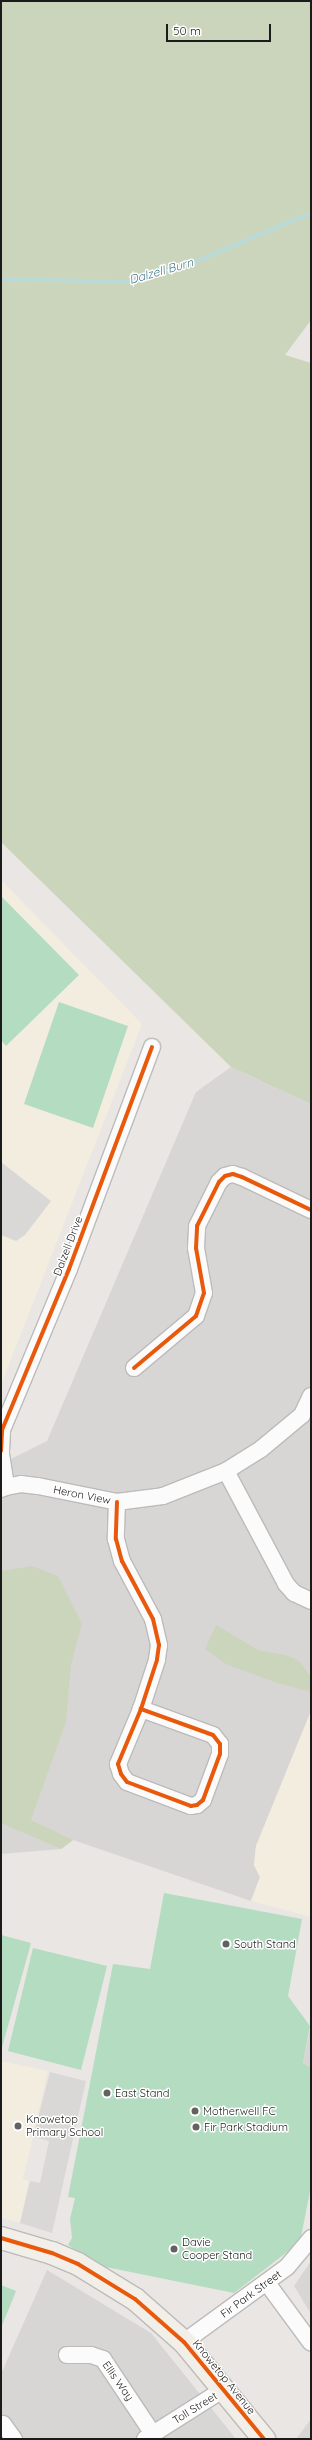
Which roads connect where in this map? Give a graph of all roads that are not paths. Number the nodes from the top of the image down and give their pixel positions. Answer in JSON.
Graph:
{"nodes":[{"id":1,"x":152,"y":1047,"type":"dead end"},
{"id":2,"x":311,"y":1210,"type":"edge"},
{"id":3,"x":134,"y":1368,"type":"dead end"},
{"id":4,"x":311,"y":1396,"type":"edge"},
{"id":5,"x":307,"y":1419,"type":"edge"},
{"id":6,"x":1,"y":1451,"type":"edge"},
{"id":7,"x":1,"y":1454,"type":"edge"},
{"id":8,"x":226,"y":1471,"type":"junction"},
{"id":9,"x":3,"y":1488,"type":"edge"},
{"id":10,"x":117,"y":1502,"type":"junction"},
{"id":11,"x":311,"y":1602,"type":"edge"},
{"id":12,"x":141,"y":1709,"type":"junction"},
{"id":13,"x":1,"y":2238,"type":"edge"},
{"id":14,"x":311,"y":2238,"type":"edge"},
{"id":15,"x":267,"y":2283,"type":"junction"},
{"id":16,"x":184,"y":2342,"type":"junction"},
{"id":17,"x":311,"y":2343,"type":"edge"},
{"id":18,"x":67,"y":2355,"type":"dead end"},
{"id":19,"x":224,"y":2390,"type":"junction"},
{"id":20,"x":3,"y":2424,"type":"dead end"},
{"id":21,"x":149,"y":2436,"type":"edge"},
{"id":22,"x":14,"y":2439,"type":"edge"},
{"id":23,"x":264,"y":2439,"type":"edge"}],
"edges":[{"from":1,"to":6,"type":"street","name":"Dalzell Drive"},
{"from":2,"to":3,"type":"street"},
{"from":4,"to":5,"type":"street","name":"Heron View"},
{"from":5,"to":8,"type":"street","name":"Heron View"},
{"from":7,"to":9,"type":"street"},
{"from":8,"to":10,"type":"street","name":"Heron View"},
{"from":8,"to":11,"type":"street"},
{"from":9,"to":10,"type":"street","name":"Heron View"},
{"from":10,"to":12,"type":"street"},
{"from":12,"to":12,"type":"street"},
{"from":13,"to":16,"type":"street","name":"Knowetop Avenue"},
{"from":14,"to":15,"type":"street","name":"Fir Park Street"},
{"from":15,"to":16,"type":"street","name":"Fir Park Street"},
{"from":15,"to":17,"type":"street"},
{"from":16,"to":19,"type":"street","name":"Knowetop Avenue"},
{"from":18,"to":21,"type":"street","name":"Ellis Way"},
{"from":19,"to":21,"type":"street","name":"Toll Street"},
{"from":19,"to":23,"type":"street","name":"Knowetop Avenue"},
{"from":20,"to":22,"type":"street"}]}
